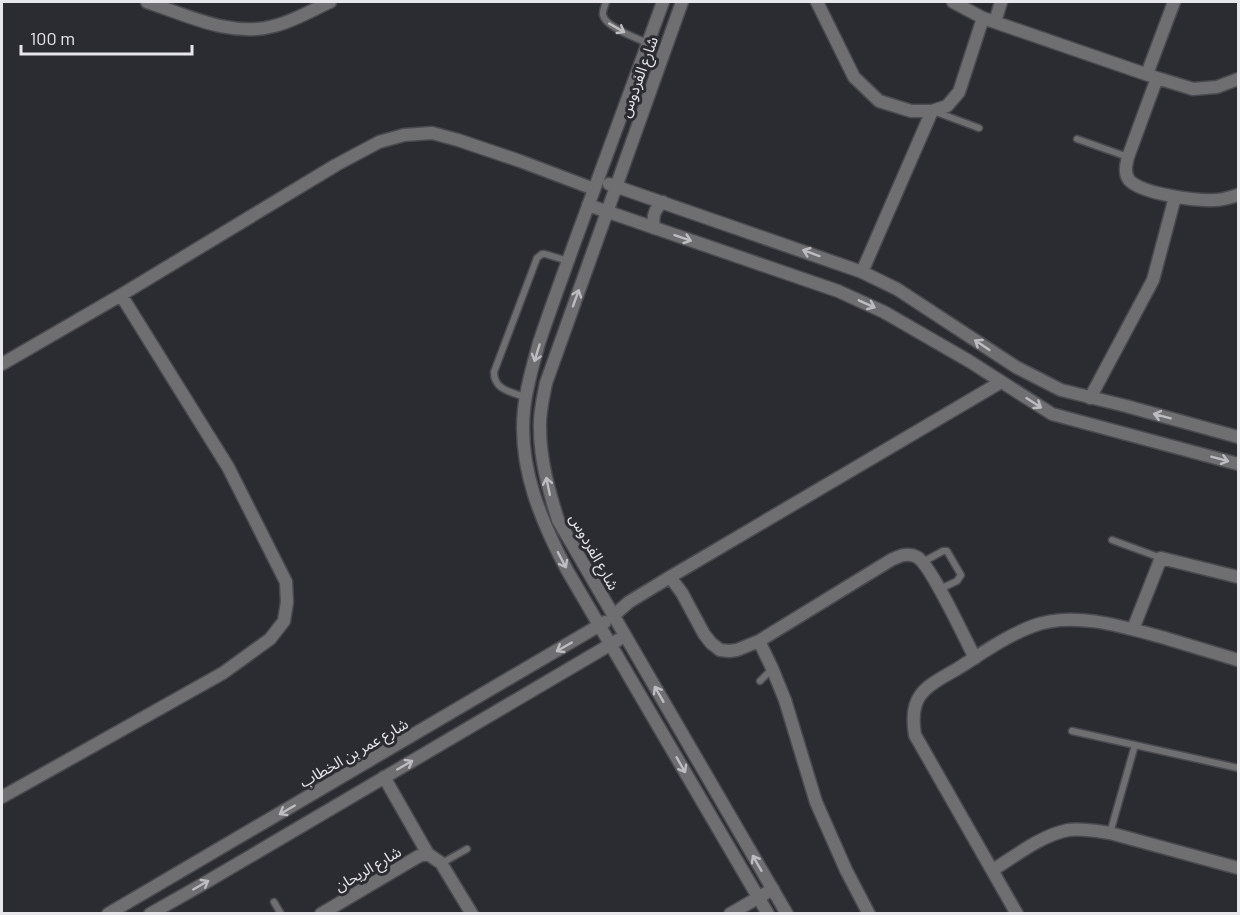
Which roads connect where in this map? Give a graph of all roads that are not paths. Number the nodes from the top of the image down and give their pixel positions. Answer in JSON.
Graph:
{"nodes":[{"id":1,"x":147,"y":2,"type":"edge"},
{"id":2,"x":330,"y":2,"type":"edge"},
{"id":3,"x":606,"y":2,"type":"edge"},
{"id":4,"x":663,"y":2,"type":"edge"},
{"id":5,"x":682,"y":2,"type":"edge"},
{"id":6,"x":817,"y":2,"type":"edge"},
{"id":7,"x":953,"y":2,"type":"edge"},
{"id":8,"x":1001,"y":2,"type":"edge"},
{"id":9,"x":1174,"y":2,"type":"edge"},
{"id":10,"x":989,"y":20,"type":"junction"},
{"id":11,"x":648,"y":43,"type":"junction"},
{"id":12,"x":1152,"y":76,"type":"junction"},
{"id":13,"x":1239,"y":79,"type":"edge"},
{"id":14,"x":932,"y":111,"type":"junction"},
{"id":15,"x":980,"y":128,"type":"dead end"},
{"id":16,"x":1077,"y":139,"type":"dead end"},
{"id":17,"x":607,"y":154,"type":"junction"},
{"id":18,"x":1128,"y":157,"type":"junction"},
{"id":19,"x":626,"y":160,"type":"junction"},
{"id":20,"x":596,"y":185,"type":"junction"},
{"id":21,"x":616,"y":186,"type":"junction"},
{"id":22,"x":1239,"y":195,"type":"edge"},
{"id":23,"x":1175,"y":197,"type":"junction"},
{"id":24,"x":663,"y":202,"type":"junction"},
{"id":25,"x":588,"y":205,"type":"junction"},
{"id":26,"x":607,"y":212,"type":"junction"},
{"id":27,"x":654,"y":228,"type":"junction"},
{"id":28,"x":577,"y":237,"type":"junction"},
{"id":29,"x":595,"y":244,"type":"junction"},
{"id":30,"x":567,"y":261,"type":"junction"},
{"id":31,"x":862,"y":272,"type":"junction"},
{"id":32,"x":121,"y":295,"type":"junction"},
{"id":33,"x":2,"y":364,"type":"edge"},
{"id":34,"x":1001,"y":382,"type":"junction"},
{"id":35,"x":526,"y":397,"type":"junction"},
{"id":36,"x":1090,"y":398,"type":"junction"},
{"id":37,"x":1239,"y":437,"type":"edge"},
{"id":38,"x":1239,"y":464,"type":"edge"},
{"id":39,"x":1112,"y":540,"type":"dead end"},
{"id":40,"x":1161,"y":558,"type":"junction"},
{"id":41,"x":923,"y":562,"type":"junction"},
{"id":42,"x":670,"y":577,"type":"junction"},
{"id":43,"x":1239,"y":577,"type":"edge"},
{"id":44,"x":940,"y":590,"type":"junction"},
{"id":45,"x":613,"y":616,"type":"junction"},
{"id":46,"x":600,"y":626,"type":"junction"},
{"id":47,"x":1132,"y":629,"type":"junction"},
{"id":48,"x":625,"y":635,"type":"junction"},
{"id":49,"x":759,"y":641,"type":"junction"},
{"id":50,"x":611,"y":644,"type":"junction"},
{"id":51,"x":975,"y":658,"type":"junction"},
{"id":52,"x":1239,"y":660,"type":"edge"},
{"id":53,"x":772,"y":668,"type":"junction"},
{"id":54,"x":760,"y":681,"type":"dead end"},
{"id":55,"x":1072,"y":731,"type":"dead end"},
{"id":56,"x":1135,"y":745,"type":"junction"},
{"id":57,"x":1239,"y":768,"type":"edge"},
{"id":58,"x":384,"y":777,"type":"junction"},
{"id":59,"x":2,"y":797,"type":"edge"},
{"id":60,"x":721,"y":800,"type":"junction"},
{"id":61,"x":707,"y":809,"type":"junction"},
{"id":62,"x":1110,"y":833,"type":"junction"},
{"id":63,"x":246,"y":834,"type":"junction"},
{"id":64,"x":467,"y":849,"type":"dead end"},
{"id":65,"x":258,"y":852,"type":"junction"},
{"id":66,"x":428,"y":854,"type":"junction"},
{"id":67,"x":441,"y":863,"type":"junction"},
{"id":68,"x":1239,"y":868,"type":"edge"},
{"id":69,"x":993,"y":870,"type":"junction"},
{"id":70,"x":773,"y":890,"type":"junction"},
{"id":71,"x":758,"y":897,"type":"junction"},
{"id":72,"x":274,"y":902,"type":"dead end"},
{"id":73,"x":108,"y":914,"type":"edge"},
{"id":74,"x":150,"y":914,"type":"edge"},
{"id":75,"x":280,"y":914,"type":"edge"},
{"id":76,"x":321,"y":914,"type":"edge"},
{"id":77,"x":472,"y":914,"type":"edge"},
{"id":78,"x":730,"y":914,"type":"edge"},
{"id":79,"x":768,"y":914,"type":"edge"},
{"id":80,"x":787,"y":914,"type":"edge"},
{"id":81,"x":869,"y":914,"type":"edge"},
{"id":82,"x":1017,"y":914,"type":"edge"}],
"edges":[{"from":1,"to":2,"type":"street"},
{"from":3,"to":11,"type":"lane","one_way":true},
{"from":4,"to":11,"type":"street","name":"شارع الفردوس"},
{"from":5,"to":19,"type":"street","name":"شارع الفردوس"},
{"from":6,"to":14,"type":"street"},
{"from":7,"to":10,"type":"street"},
{"from":8,"to":10,"type":"street"},
{"from":9,"to":12,"type":"street"},
{"from":10,"to":12,"type":"street"},
{"from":10,"to":14,"type":"street"},
{"from":11,"to":17,"type":"street","name":"شارع الفردوس"},
{"from":12,"to":13,"type":"street"},
{"from":12,"to":18,"type":"street"},
{"from":14,"to":15,"type":"lane"},
{"from":14,"to":31,"type":"street"},
{"from":16,"to":18,"type":"lane"},
{"from":17,"to":19,"type":"street"},
{"from":17,"to":20,"type":"street","name":"شارع الفردوس"},
{"from":18,"to":23,"type":"street"},
{"from":19,"to":21,"type":"street","name":"شارع الفردوس"},
{"from":20,"to":21,"type":"street"},
{"from":20,"to":25,"type":"street","name":"شارع الفردوس"},
{"from":20,"to":32,"type":"street"},
{"from":21,"to":24,"type":"street"},
{"from":21,"to":26,"type":"street","name":"شارع الفردوس"},
{"from":22,"to":23,"type":"street"},
{"from":23,"to":36,"type":"street"},
{"from":24,"to":27,"type":"street"},
{"from":31,"to":24,"type":"street","one_way":true},
{"from":25,"to":26,"type":"street"},
{"from":25,"to":28,"type":"street","name":"شارع الفردوس"},
{"from":26,"to":27,"type":"street"},
{"from":26,"to":29,"type":"street","name":"شارع الفردوس"},
{"from":27,"to":34,"type":"street","one_way":true},
{"from":28,"to":29,"type":"street"},
{"from":28,"to":30,"type":"street","name":"شارع الفردوس"},
{"from":45,"to":29,"type":"street","name":"شارع الفردوس","one_way":true},
{"from":30,"to":35,"type":"street","name":"شارع الفردوس","one_way":true},
{"from":30,"to":35,"type":"lane"},
{"from":36,"to":31,"type":"street","one_way":true},
{"from":32,"to":33,"type":"street"},
{"from":32,"to":59,"type":"street"},
{"from":34,"to":38,"type":"street","one_way":true},
{"from":34,"to":42,"type":"street","name":"شارع عمر بن الخطاب"},
{"from":35,"to":46,"type":"street","name":"شارع الفردوس","one_way":true},
{"from":37,"to":36,"type":"street","one_way":true},
{"from":39,"to":40,"type":"lane"},
{"from":40,"to":43,"type":"street"},
{"from":40,"to":47,"type":"street"},
{"from":41,"to":44,"type":"street"},
{"from":41,"to":44,"type":"lane"},
{"from":41,"to":49,"type":"street"},
{"from":42,"to":45,"type":"street","name":"شارع عمر بن الخطاب"},
{"from":42,"to":49,"type":"street"},
{"from":44,"to":51,"type":"street"},
{"from":45,"to":46,"type":"street","name":"شارع عمر بن الخطاب"},
{"from":45,"to":48,"type":"street","name":"شارع الفردوس"},
{"from":46,"to":50,"type":"street","name":"شارع الفردوس"},
{"from":46,"to":63,"type":"street","name":"شارع عمر بن الخطاب","one_way":true},
{"from":47,"to":51,"type":"street"},
{"from":47,"to":52,"type":"street"},
{"from":48,"to":50,"type":"street"},
{"from":60,"to":48,"type":"street","name":"شارع الفردوس","one_way":true},
{"from":49,"to":53,"type":"street"},
{"from":58,"to":50,"type":"street","one_way":true},
{"from":50,"to":61,"type":"street","name":"شارع الفردوس","one_way":true},
{"from":51,"to":69,"type":"street"},
{"from":53,"to":54,"type":"lane"},
{"from":53,"to":81,"type":"street"},
{"from":55,"to":56,"type":"lane"},
{"from":56,"to":57,"type":"lane"},
{"from":56,"to":62,"type":"lane"},
{"from":58,"to":65,"type":"street"},
{"from":58,"to":66,"type":"street"},
{"from":60,"to":61,"type":"street"},
{"from":70,"to":60,"type":"street","name":"شارع الفردوس","one_way":true},
{"from":61,"to":71,"type":"street","name":"شارع الفردوس"},
{"from":62,"to":68,"type":"street"},
{"from":62,"to":69,"type":"street"},
{"from":63,"to":65,"type":"street"},
{"from":63,"to":73,"type":"street","name":"شارع عمر بن الخطاب"},
{"from":64,"to":67,"type":"lane"},
{"from":74,"to":65,"type":"street","one_way":true},
{"from":66,"to":67,"type":"street"},
{"from":66,"to":76,"type":"street","name":"شارع الريحان"},
{"from":67,"to":77,"type":"street"},
{"from":69,"to":82,"type":"street"},
{"from":70,"to":71,"type":"street"},
{"from":70,"to":80,"type":"street","name":"شارع الفردوس"},
{"from":71,"to":78,"type":"street"},
{"from":71,"to":79,"type":"street","name":"شارع الفردوس"},
{"from":72,"to":75,"type":"lane"}]}
